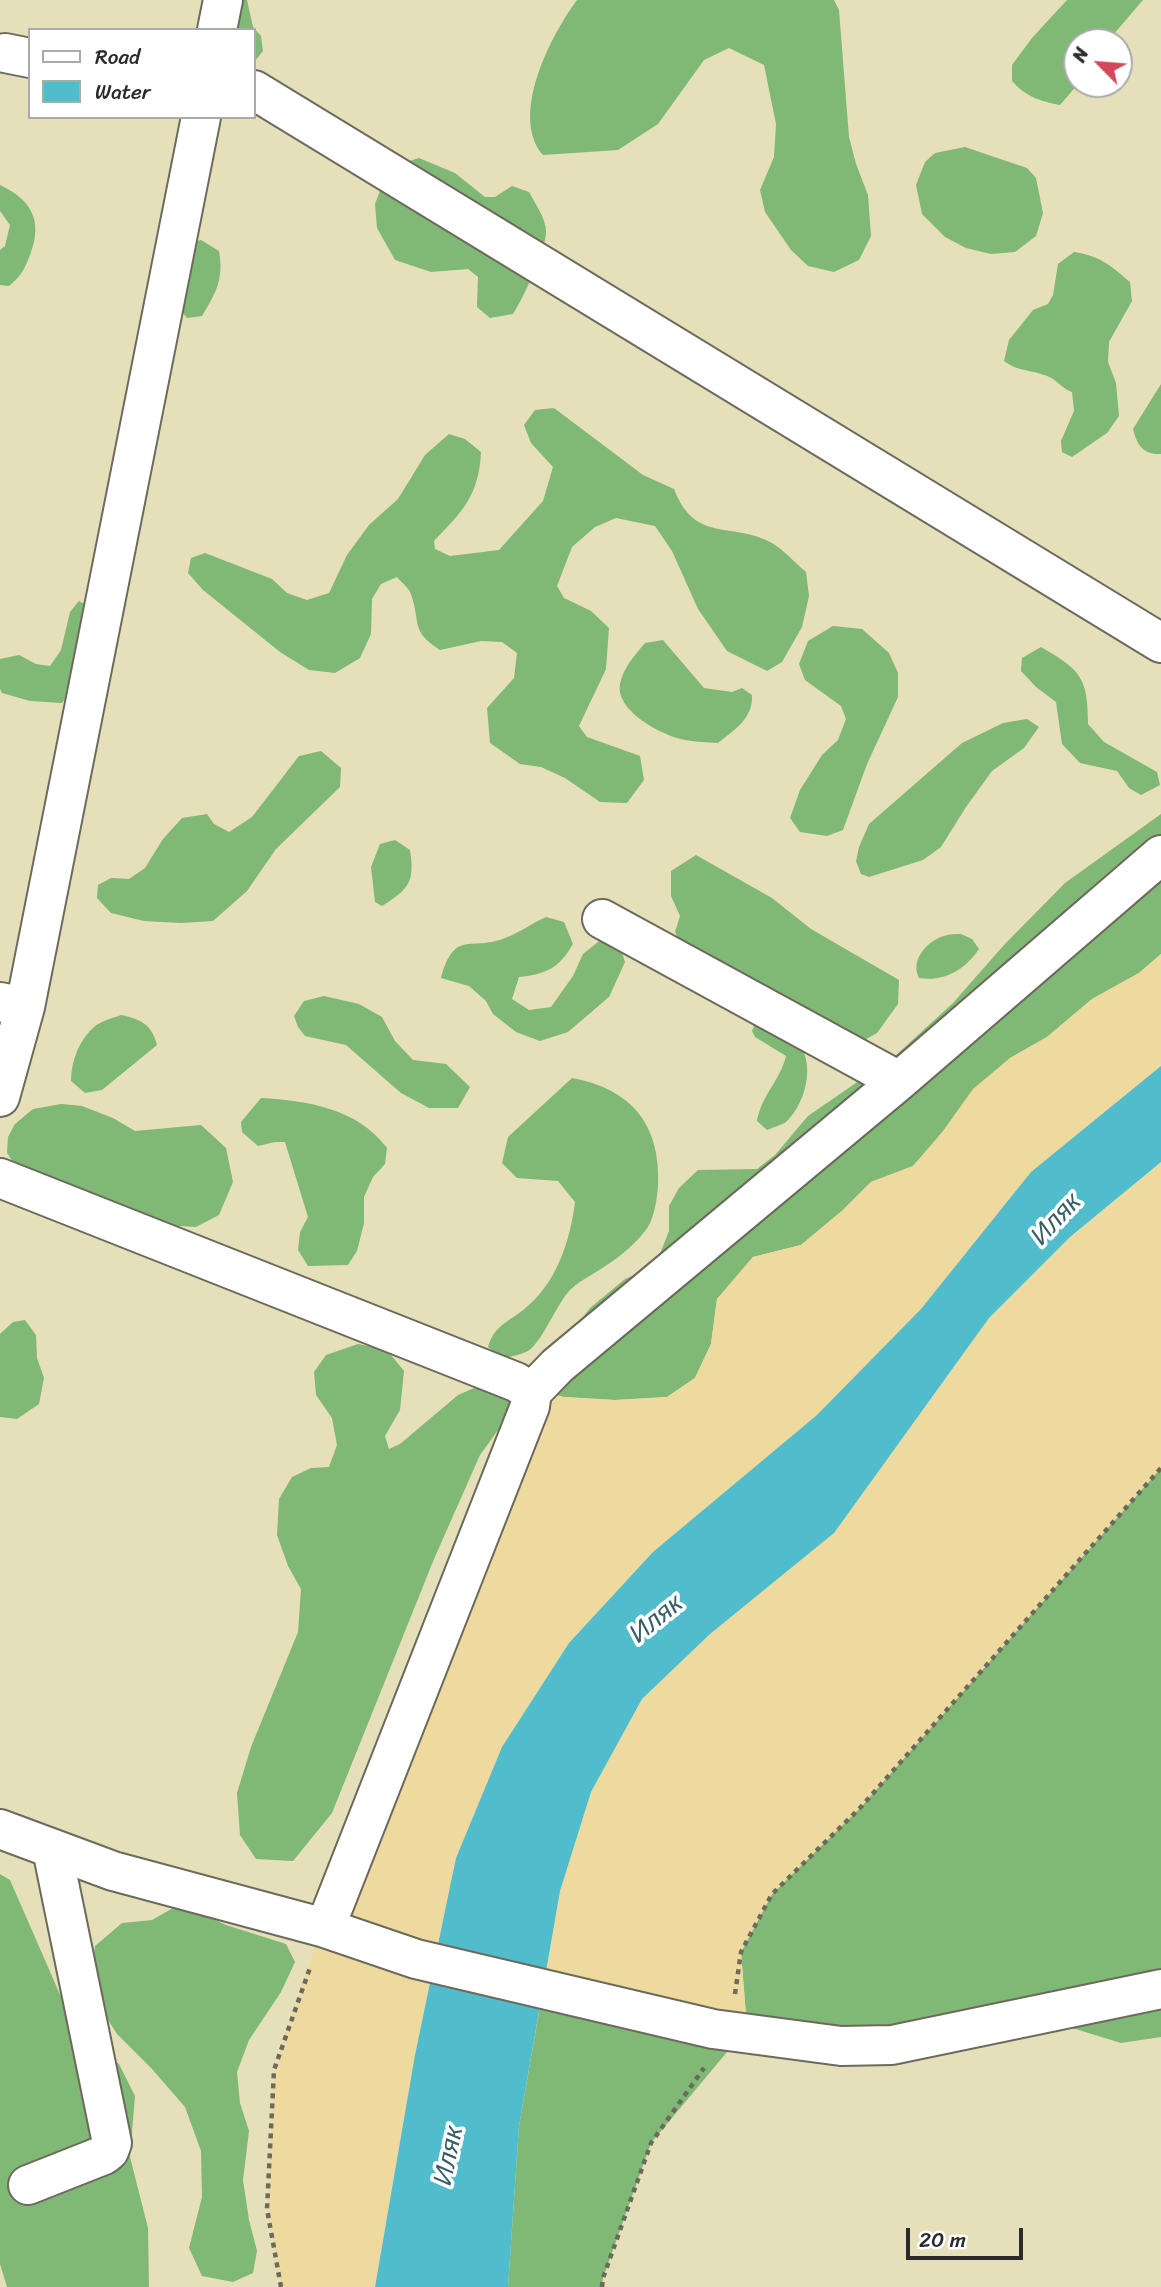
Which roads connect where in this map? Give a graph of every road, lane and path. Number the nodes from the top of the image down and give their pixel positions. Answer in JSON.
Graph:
{"nodes":[{"id":1,"x":223,"y":0,"type":"edge"},
{"id":2,"x":217,"y":28,"type":"edge"},
{"id":3,"x":256,"y":91,"type":"edge"},
{"id":4,"x":201,"y":119,"type":"edge"},
{"id":5,"x":1161,"y":643,"type":"edge"},
{"id":6,"x":1161,"y":855,"type":"edge"},
{"id":7,"x":602,"y":919,"type":"dead end"},
{"id":8,"x":13,"y":1005,"type":"edge"},
{"id":9,"x":899,"y":1081,"type":"junction"},
{"id":10,"x":0,"y":1097,"type":"edge"},
{"id":11,"x":0,"y":1178,"type":"edge"},
{"id":12,"x":532,"y":1392,"type":"junction"},
{"id":13,"x":1161,"y":1468,"type":"edge"},
{"id":14,"x":0,"y":1829,"type":"edge"},
{"id":15,"x":52,"y":1849,"type":"junction"},
{"id":16,"x":324,"y":1928,"type":"junction"},
{"id":17,"x":1161,"y":1989,"type":"edge"},
{"id":18,"x":714,"y":2029,"type":"junction"},
{"id":19,"x":28,"y":2185,"type":"dead end"},
{"id":20,"x":281,"y":2287,"type":"edge"},
{"id":21,"x":602,"y":2287,"type":"edge"}],
"edges":[{"from":1,"to":2,"type":"street"},
{"from":3,"to":5,"type":"street"},
{"from":4,"to":8,"type":"street"},
{"from":6,"to":9,"type":"street"},
{"from":7,"to":9,"type":"street"},
{"from":8,"to":10,"type":"street"},
{"from":9,"to":12,"type":"street"},
{"from":11,"to":12,"type":"street"},
{"from":12,"to":16,"type":"street"},
{"from":13,"to":18,"type":"path"},
{"from":14,"to":15,"type":"street"},
{"from":15,"to":16,"type":"street"},
{"from":15,"to":19,"type":"street"},
{"from":16,"to":18,"type":"street"},
{"from":16,"to":20,"type":"path"},
{"from":17,"to":18,"type":"street"},
{"from":18,"to":21,"type":"path"}]}
